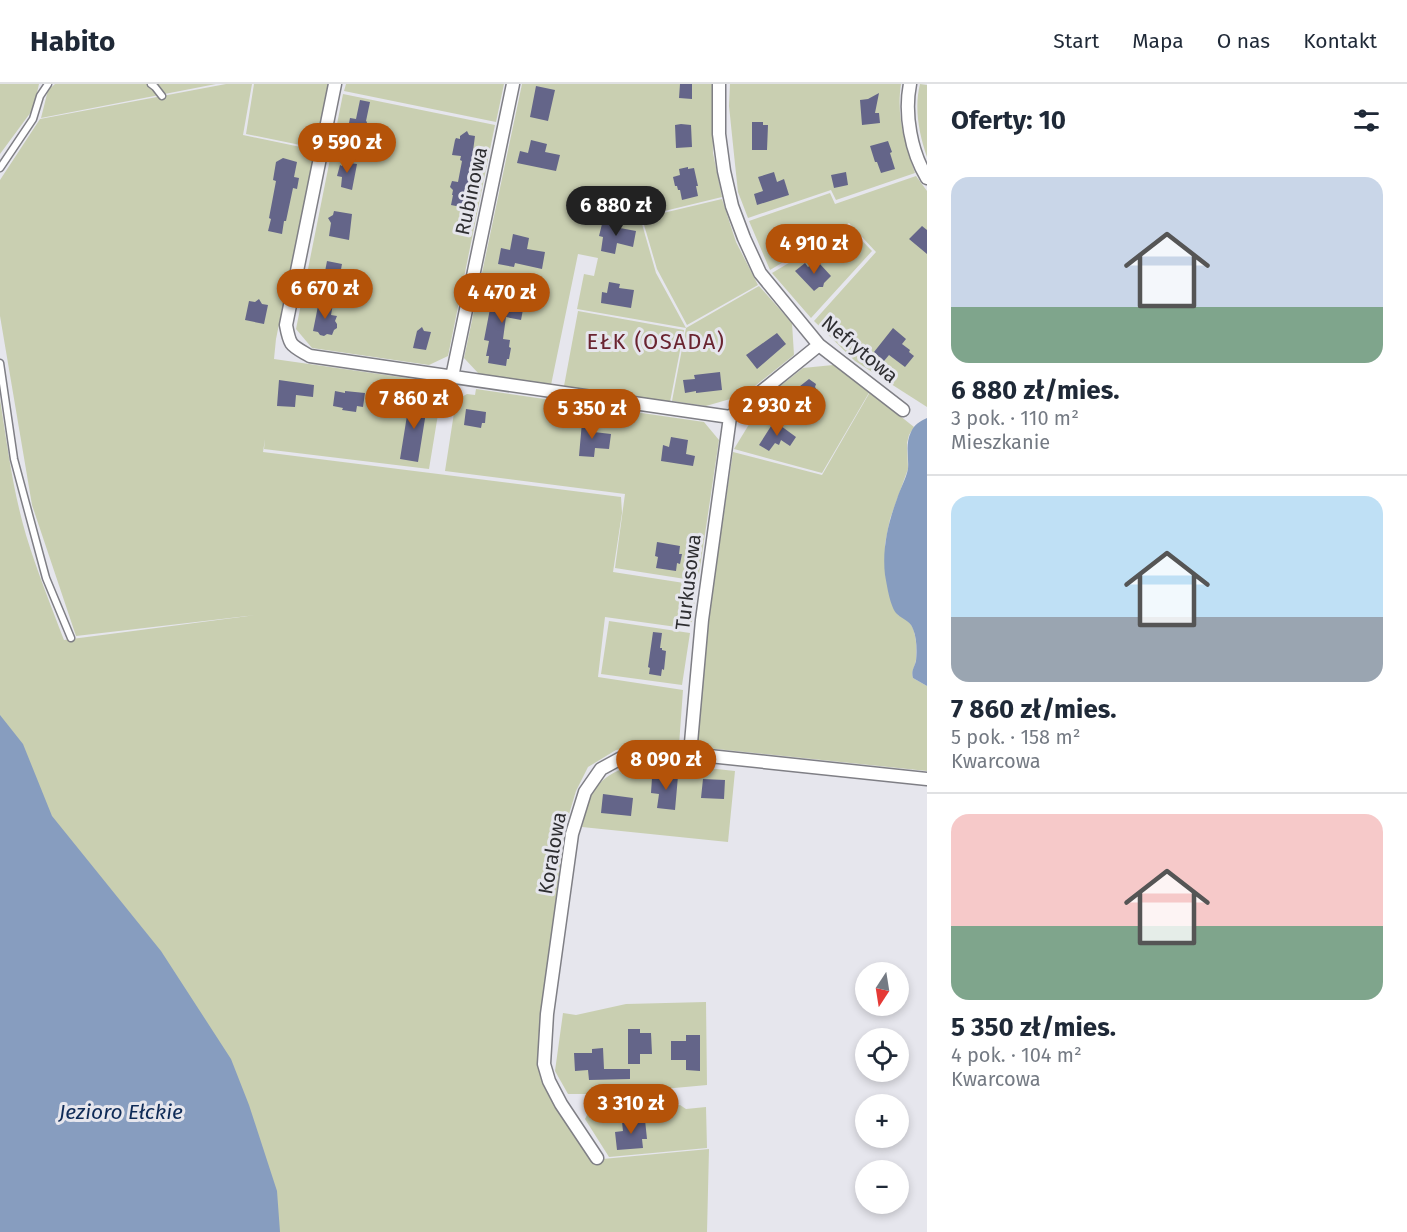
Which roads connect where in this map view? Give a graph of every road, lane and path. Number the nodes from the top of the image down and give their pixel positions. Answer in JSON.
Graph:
{"nodes":[{"id":1,"x":48,"y":84,"type":"edge"},
{"id":2,"x":151,"y":84,"type":"edge"},
{"id":3,"x":335,"y":84,"type":"edge"},
{"id":4,"x":513,"y":84,"type":"edge"},
{"id":5,"x":719,"y":84,"type":"edge"},
{"id":6,"x":910,"y":84,"type":"edge"},
{"id":7,"x":162,"y":96,"type":"dead end"},
{"id":8,"x":0,"y":168,"type":"edge"},
{"id":9,"x":927,"y":178,"type":"edge"},
{"id":10,"x":819,"y":345,"type":"junction"},
{"id":11,"x":0,"y":363,"type":"edge"},
{"id":12,"x":452,"y":377,"type":"junction"},
{"id":13,"x":903,"y":410,"type":"dead end"},
{"id":14,"x":730,"y":417,"type":"junction"},
{"id":15,"x":71,"y":638,"type":"dead end"},
{"id":16,"x":690,"y":754,"type":"junction"},
{"id":17,"x":927,"y":779,"type":"edge"},
{"id":18,"x":597,"y":1158,"type":"dead end"}],
"edges":[{"from":1,"to":8,"type":"lane"},
{"from":2,"to":7,"type":"lane"},
{"from":3,"to":12,"type":"street"},
{"from":4,"to":12,"type":"street","name":"Rubinowa"},
{"from":5,"to":10,"type":"street","name":"Nefrytowa"},
{"from":6,"to":9,"type":"street"},
{"from":10,"to":13,"type":"street","name":"Nefrytowa"},
{"from":10,"to":14,"type":"street"},
{"from":11,"to":15,"type":"lane"},
{"from":12,"to":14,"type":"street"},
{"from":14,"to":16,"type":"street","name":"Turkusowa"},
{"from":16,"to":17,"type":"street","name":"Koralowa"},
{"from":16,"to":18,"type":"street","name":"Koralowa"}]}
